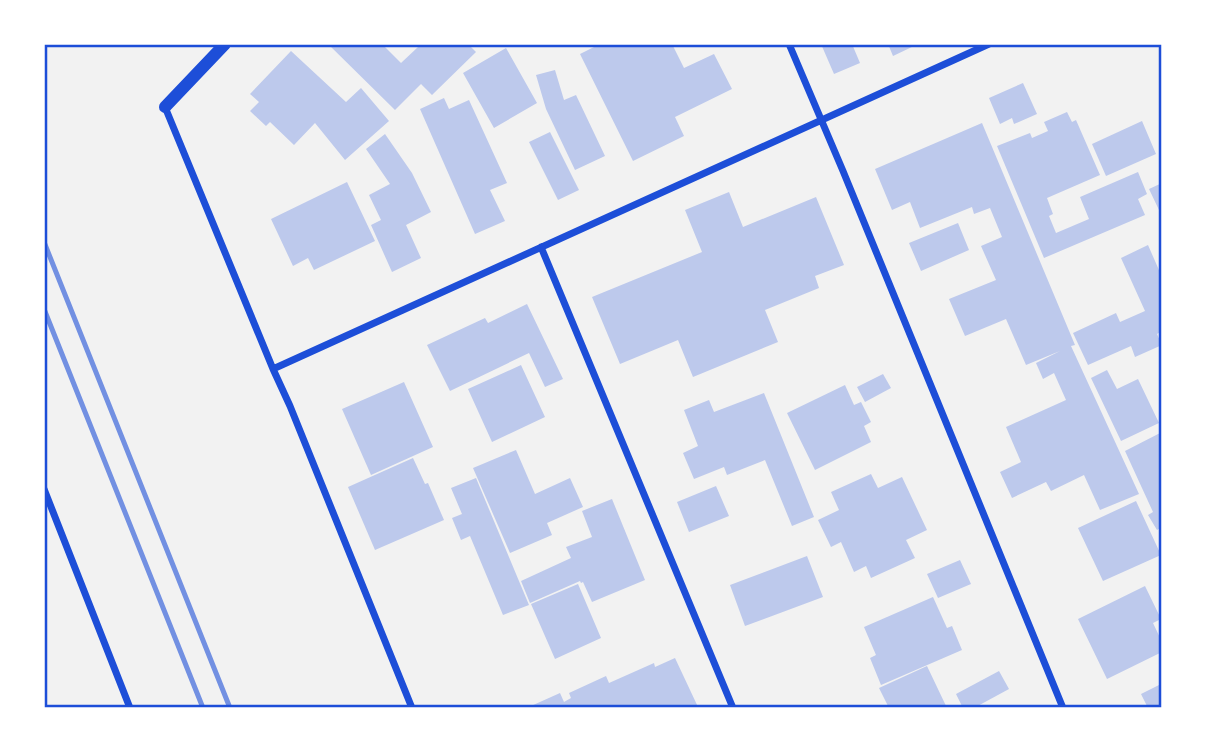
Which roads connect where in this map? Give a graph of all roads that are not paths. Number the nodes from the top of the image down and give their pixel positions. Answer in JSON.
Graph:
{"nodes":[{"id":1,"x":225,"y":44,"type":"edge"},
{"id":2,"x":789,"y":44,"type":"edge"},
{"id":3,"x":989,"y":44,"type":"edge"},
{"id":4,"x":165,"y":107,"type":"joint"},
{"id":5,"x":821,"y":120,"type":"junction"},
{"id":6,"x":541,"y":247,"type":"junction"},
{"id":7,"x":273,"y":369,"type":"junction"},
{"id":8,"x":44,"y":489,"type":"edge"},
{"id":9,"x":130,"y":708,"type":"edge"},
{"id":10,"x":412,"y":708,"type":"edge"},
{"id":11,"x":733,"y":708,"type":"edge"},
{"id":12,"x":1063,"y":708,"type":"edge"}],
"edges":[{"from":1,"to":4,"type":"street"},
{"from":2,"to":5,"type":"street"},
{"from":3,"to":5,"type":"street"},
{"from":4,"to":7,"type":"street"},
{"from":5,"to":6,"type":"street"},
{"from":5,"to":12,"type":"street"},
{"from":6,"to":7,"type":"street"},
{"from":6,"to":11,"type":"street"},
{"from":7,"to":10,"type":"street"},
{"from":8,"to":9,"type":"street"}]}
